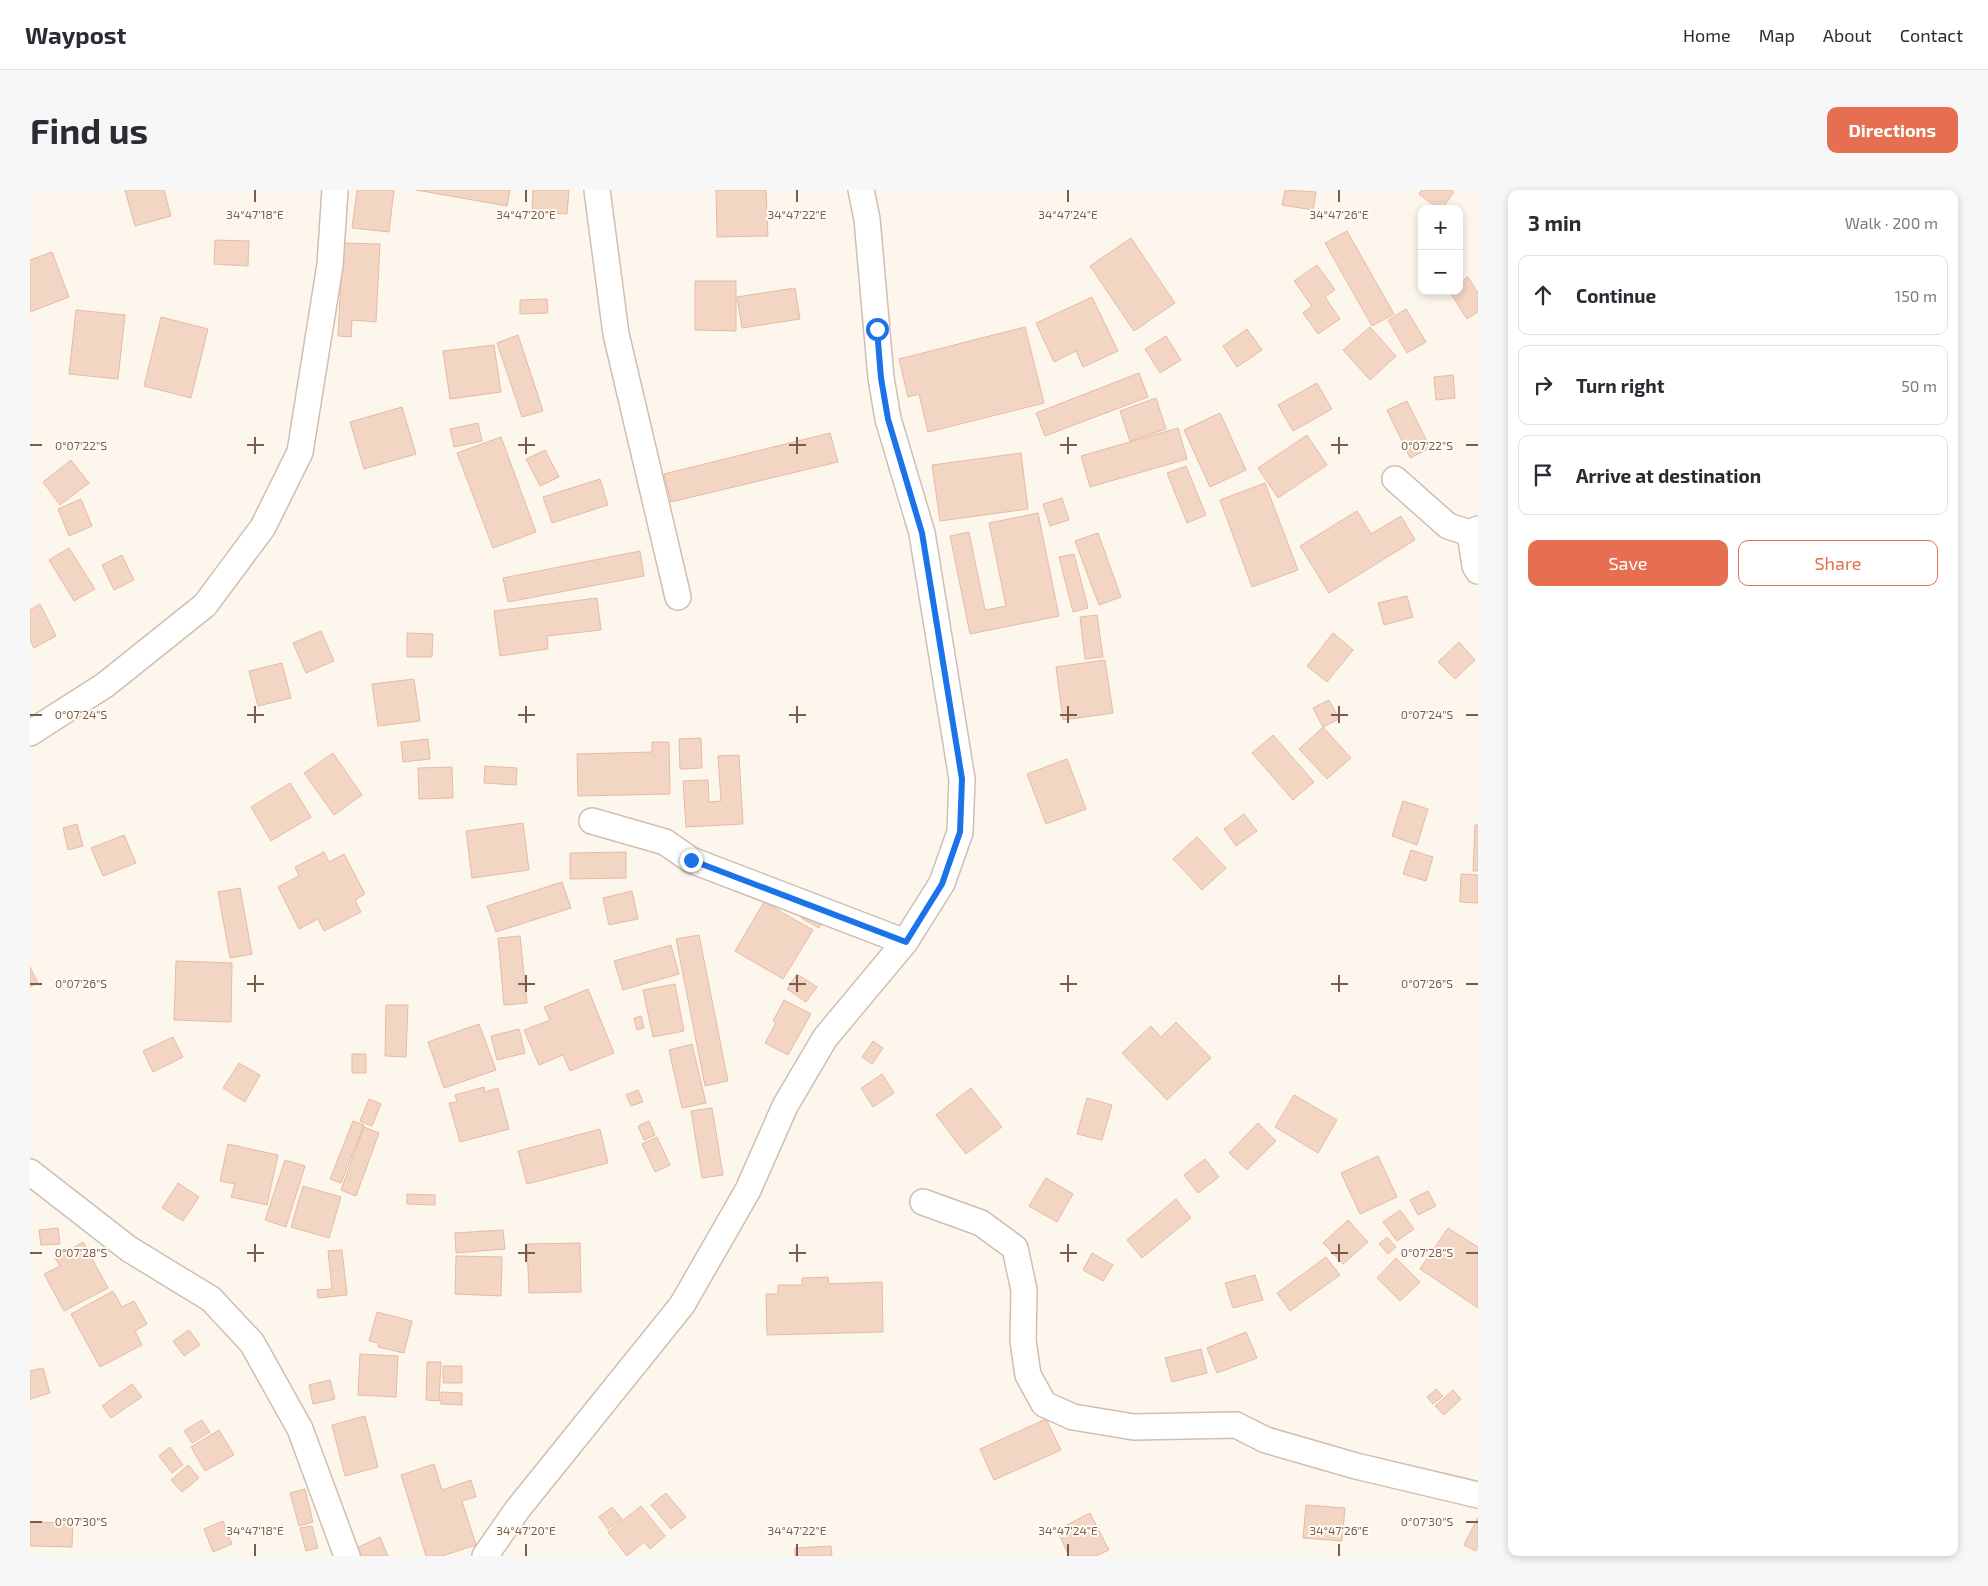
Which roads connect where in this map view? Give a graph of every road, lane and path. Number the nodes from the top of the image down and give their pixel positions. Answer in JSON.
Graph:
{"nodes":[{"id":1,"x":335,"y":190,"type":"edge"},
{"id":2,"x":597,"y":190,"type":"edge"},
{"id":3,"x":861,"y":190,"type":"edge"},
{"id":4,"x":1395,"y":479,"type":"dead end"},
{"id":5,"x":1474,"y":531,"type":"edge"},
{"id":6,"x":1478,"y":571,"type":"edge"},
{"id":7,"x":678,"y":597,"type":"dead end"},
{"id":8,"x":30,"y":733,"type":"edge"},
{"id":9,"x":592,"y":821,"type":"dead end"},
{"id":10,"x":906,"y":942,"type":"junction"},
{"id":11,"x":30,"y":1172,"type":"edge"},
{"id":12,"x":923,"y":1202,"type":"dead end"},
{"id":13,"x":1478,"y":1495,"type":"edge"},
{"id":14,"x":346,"y":1556,"type":"edge"},
{"id":15,"x":485,"y":1556,"type":"edge"}],
"edges":[{"from":1,"to":8,"type":"street"},
{"from":2,"to":7,"type":"street"},
{"from":3,"to":10,"type":"street"},
{"from":4,"to":5,"type":"street"},
{"from":5,"to":6,"type":"street"},
{"from":9,"to":10,"type":"street"},
{"from":10,"to":15,"type":"street"},
{"from":11,"to":14,"type":"street"},
{"from":12,"to":13,"type":"street"}]}
